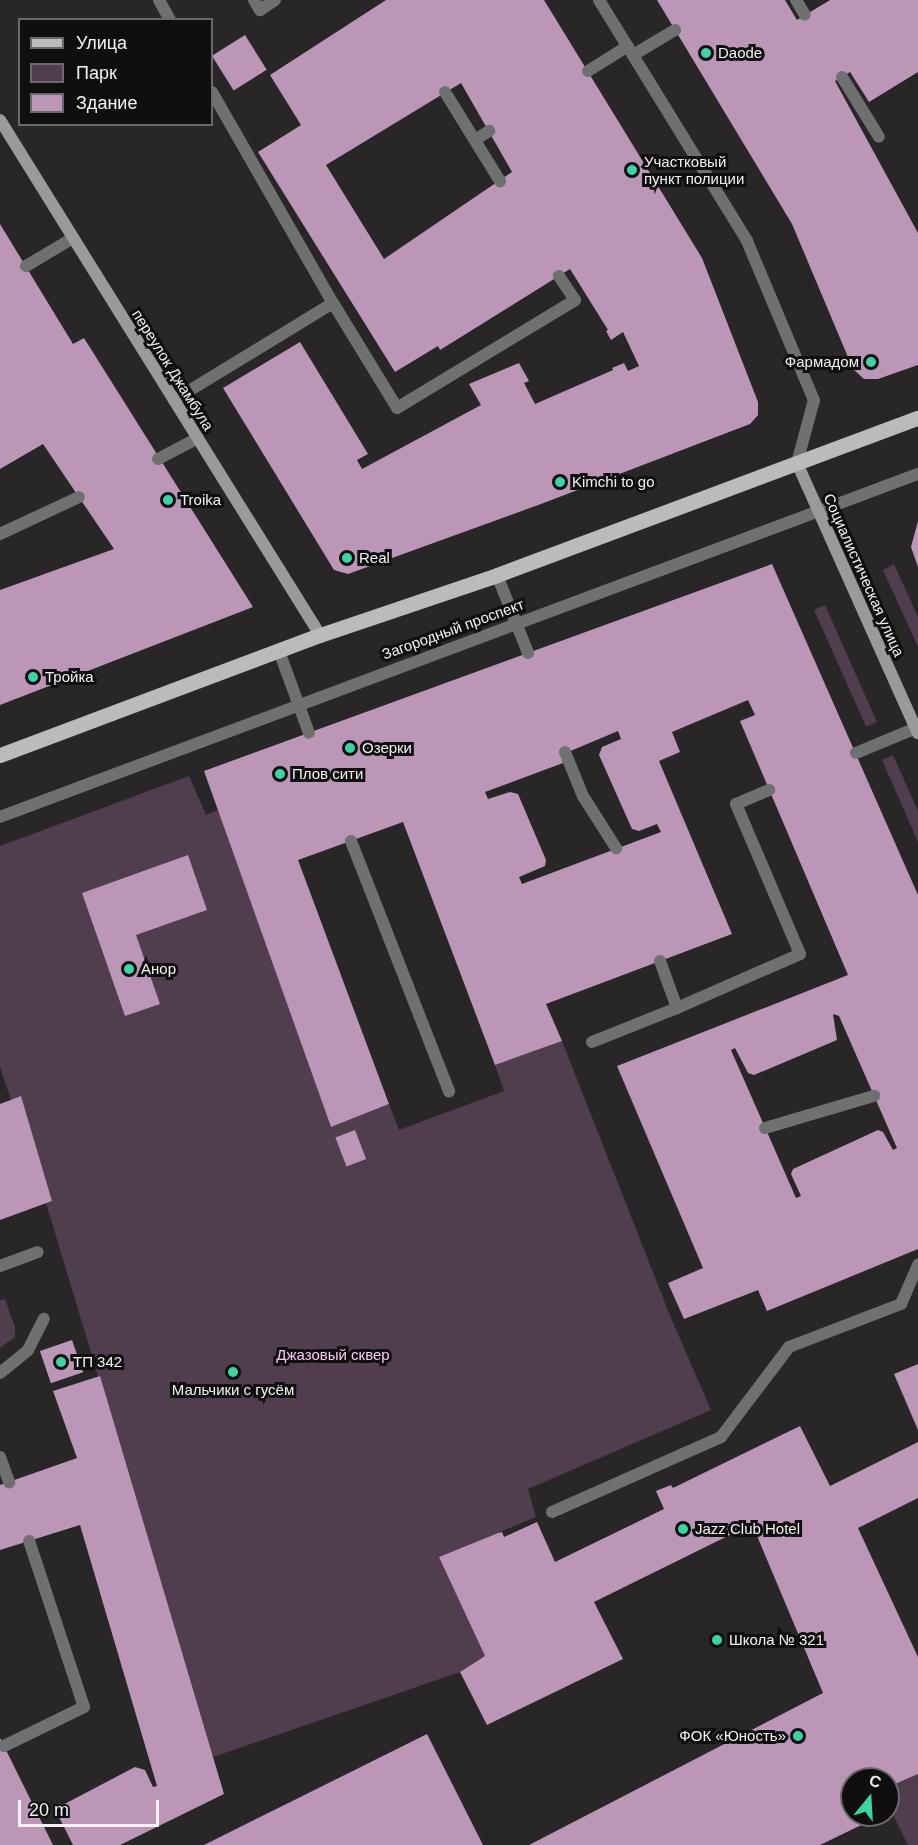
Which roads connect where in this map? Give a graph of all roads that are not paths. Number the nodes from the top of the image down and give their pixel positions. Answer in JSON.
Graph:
{"nodes":[{"id":1,"x":159,"y":0,"type":"edge"},
{"id":2,"x":254,"y":0,"type":"edge"},
{"id":3,"x":275,"y":0,"type":"edge"},
{"id":4,"x":600,"y":0,"type":"edge"},
{"id":5,"x":796,"y":0,"type":"edge"},
{"id":6,"x":805,"y":15,"type":"dead end"},
{"id":7,"x":169,"y":18,"type":"edge"},
{"id":8,"x":675,"y":30,"type":"dead end"},
{"id":9,"x":631,"y":51,"type":"junction"},
{"id":10,"x":588,"y":71,"type":"dead end"},
{"id":11,"x":842,"y":77,"type":"dead end"},
{"id":12,"x":445,"y":92,"type":"dead end"},
{"id":13,"x":213,"y":94,"type":"edge"},
{"id":14,"x":0,"y":120,"type":"edge"},
{"id":15,"x":489,"y":131,"type":"dead end"},
{"id":16,"x":879,"y":136,"type":"dead end"},
{"id":17,"x":475,"y":140,"type":"junction"},
{"id":18,"x":500,"y":181,"type":"dead end"},
{"id":19,"x":74,"y":238,"type":"junction"},
{"id":20,"x":26,"y":266,"type":"dead end"},
{"id":21,"x":559,"y":276,"type":"dead end"},
{"id":22,"x":333,"y":303,"type":"junction"},
{"id":23,"x":174,"y":400,"type":"junction"},
{"id":24,"x":918,"y":418,"type":"edge"},
{"id":25,"x":198,"y":438,"type":"junction"},
{"id":26,"x":158,"y":459,"type":"dead end"},
{"id":27,"x":796,"y":463,"type":"junction"},
{"id":28,"x":918,"y":474,"type":"edge"},
{"id":29,"x":79,"y":496,"type":"dead end"},
{"id":30,"x":819,"y":511,"type":"junction"},
{"id":31,"x":0,"y":534,"type":"edge"},
{"id":32,"x":497,"y":575,"type":"junction"},
{"id":33,"x":516,"y":625,"type":"junction"},
{"id":34,"x":320,"y":635,"type":"junction"},
{"id":35,"x":279,"y":651,"type":"junction"},
{"id":36,"x":528,"y":653,"type":"dead end"},
{"id":37,"x":299,"y":706,"type":"junction"},
{"id":38,"x":917,"y":730,"type":"edge"},
{"id":39,"x":309,"y":733,"type":"dead end"},
{"id":40,"x":564,"y":753,"type":"dead end"},
{"id":41,"x":856,"y":753,"type":"dead end"},
{"id":42,"x":0,"y":755,"type":"edge"},
{"id":43,"x":769,"y":790,"type":"dead end"},
{"id":44,"x":0,"y":817,"type":"edge"},
{"id":45,"x":351,"y":841,"type":"dead end"},
{"id":46,"x":616,"y":848,"type":"dead end"},
{"id":47,"x":660,"y":961,"type":"dead end"},
{"id":48,"x":677,"y":1008,"type":"junction"},
{"id":49,"x":592,"y":1042,"type":"dead end"},
{"id":50,"x":449,"y":1091,"type":"dead end"},
{"id":51,"x":874,"y":1096,"type":"dead end"},
{"id":52,"x":765,"y":1128,"type":"dead end"},
{"id":53,"x":38,"y":1252,"type":"dead end"},
{"id":54,"x":918,"y":1265,"type":"edge"},
{"id":55,"x":0,"y":1266,"type":"edge"},
{"id":56,"x":44,"y":1319,"type":"dead end"},
{"id":57,"x":0,"y":1373,"type":"edge"},
{"id":58,"x":0,"y":1457,"type":"edge"},
{"id":59,"x":9,"y":1482,"type":"dead end"},
{"id":60,"x":552,"y":1512,"type":"dead end"},
{"id":61,"x":29,"y":1541,"type":"dead end"},
{"id":62,"x":4,"y":1746,"type":"dead end"}],
"edges":[{"from":1,"to":7,"type":"street"},
{"from":2,"to":3,"type":"street"},
{"from":4,"to":9,"type":"street"},
{"from":5,"to":6,"type":"street"},
{"from":8,"to":9,"type":"street"},
{"from":9,"to":10,"type":"street"},
{"from":9,"to":27,"type":"street"},
{"from":11,"to":16,"type":"street"},
{"from":12,"to":17,"type":"street"},
{"from":13,"to":22,"type":"street"},
{"from":14,"to":19,"type":"street","name":"переулок Джамбула"},
{"from":15,"to":17,"type":"street"},
{"from":17,"to":18,"type":"street"},
{"from":19,"to":20,"type":"street"},
{"from":19,"to":23,"type":"street","name":"переулок Джамбула"},
{"from":21,"to":22,"type":"street"},
{"from":22,"to":23,"type":"street"},
{"from":23,"to":25,"type":"street","name":"переулок Джамбула"},
{"from":24,"to":27,"type":"main road"},
{"from":25,"to":26,"type":"street"},
{"from":25,"to":34,"type":"street","name":"переулок Джамбула"},
{"from":27,"to":30,"type":"street","name":"Социалистическая улица"},
{"from":27,"to":32,"type":"main road"},
{"from":28,"to":30,"type":"street","name":"Загородный проспект"},
{"from":29,"to":31,"type":"street"},
{"from":30,"to":33,"type":"street","name":"Загородный проспект"},
{"from":30,"to":38,"type":"street","name":"Социалистическая улица"},
{"from":32,"to":33,"type":"street"},
{"from":32,"to":34,"type":"main road"},
{"from":33,"to":36,"type":"street"},
{"from":33,"to":37,"type":"street","name":"Загородный проспект"},
{"from":34,"to":35,"type":"main road"},
{"from":35,"to":37,"type":"street"},
{"from":35,"to":42,"type":"main road"},
{"from":37,"to":39,"type":"street"},
{"from":37,"to":44,"type":"street","name":"Загородный проспект"},
{"from":38,"to":41,"type":"street"},
{"from":40,"to":46,"type":"street"},
{"from":43,"to":48,"type":"street"},
{"from":45,"to":50,"type":"street"},
{"from":47,"to":48,"type":"street"},
{"from":48,"to":49,"type":"street"},
{"from":51,"to":52,"type":"street"},
{"from":53,"to":55,"type":"street"},
{"from":54,"to":60,"type":"street"},
{"from":56,"to":57,"type":"street"},
{"from":58,"to":59,"type":"street"},
{"from":61,"to":62,"type":"street"}]}
